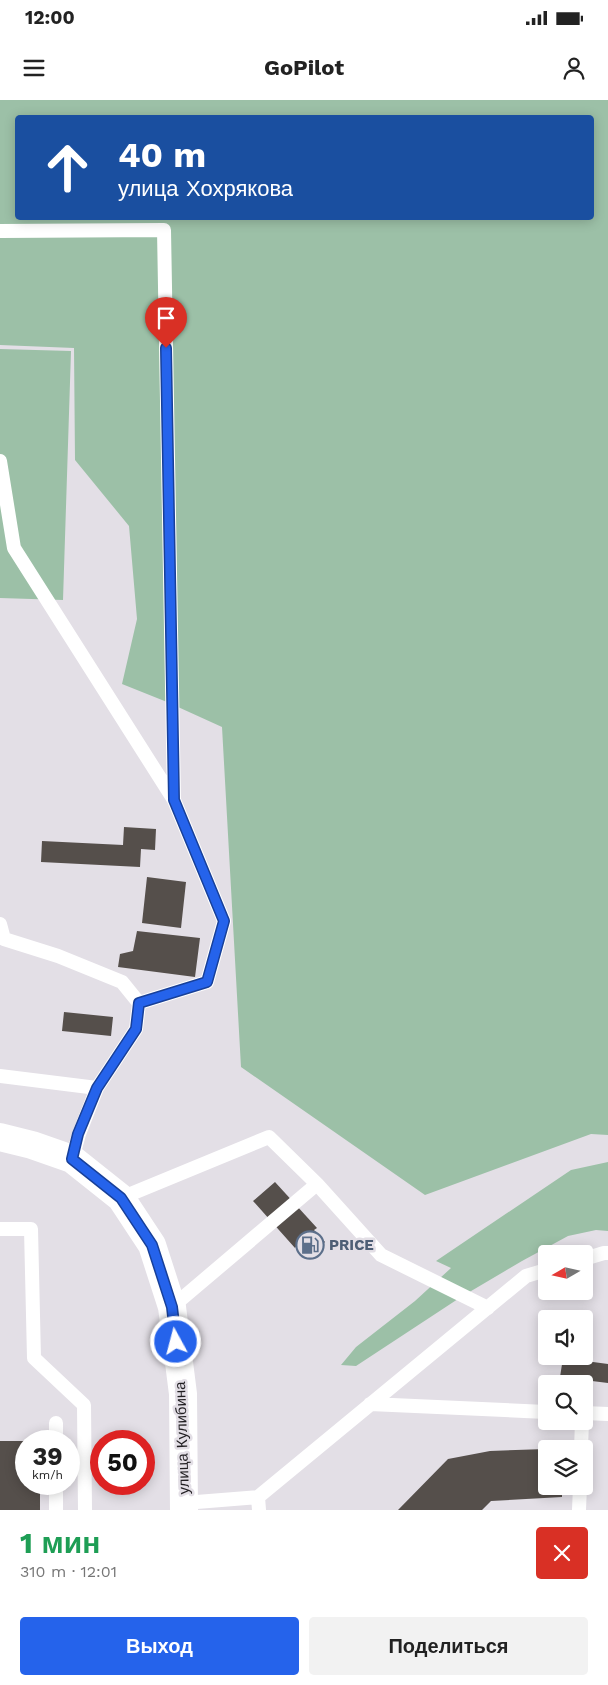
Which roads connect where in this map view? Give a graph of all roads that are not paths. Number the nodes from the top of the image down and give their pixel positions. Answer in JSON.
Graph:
{"nodes":[{"id":1,"x":0,"y":231,"type":"edge"},
{"id":2,"x":0,"y":462,"type":"edge"},
{"id":3,"x":174,"y":800,"type":"junction"},
{"id":4,"x":0,"y":924,"type":"edge"},
{"id":5,"x":139,"y":1003,"type":"junction"},
{"id":6,"x":0,"y":1076,"type":"edge"},
{"id":7,"x":97,"y":1088,"type":"junction"},
{"id":8,"x":0,"y":1137,"type":"edge"},
{"id":9,"x":72,"y":1159,"type":"junction"},
{"id":10,"x":317,"y":1184,"type":"junction"},
{"id":11,"x":121,"y":1198,"type":"junction"},
{"id":12,"x":0,"y":1228,"type":"edge"},
{"id":13,"x":608,"y":1253,"type":"edge"},
{"id":14,"x":593,"y":1256,"type":"edge"},
{"id":15,"x":538,"y":1272,"type":"edge"},
{"id":16,"x":172,"y":1307,"type":"junction"},
{"id":17,"x":488,"y":1308,"type":"junction"},
{"id":18,"x":370,"y":1404,"type":"junction"},
{"id":19,"x":538,"y":1412,"type":"edge"},
{"id":20,"x":593,"y":1413,"type":"edge"},
{"id":21,"x":608,"y":1414,"type":"edge"},
{"id":22,"x":56,"y":1423,"type":"dead end"},
{"id":23,"x":56,"y":1430,"type":"edge"},
{"id":24,"x":56,"y":1495,"type":"edge"},
{"id":25,"x":580,"y":1495,"type":"edge"},
{"id":26,"x":258,"y":1504,"type":"edge"},
{"id":27,"x":184,"y":1506,"type":"edge"},
{"id":28,"x":56,"y":1510,"type":"edge"},
{"id":29,"x":85,"y":1510,"type":"edge"},
{"id":30,"x":579,"y":1510,"type":"edge"}],
"edges":[{"from":1,"to":3,"type":"lane"},
{"from":2,"to":3,"type":"lane"},
{"from":3,"to":5,"type":"lane"},
{"from":4,"to":5,"type":"lane"},
{"from":5,"to":7,"type":"lane"},
{"from":6,"to":7,"type":"lane"},
{"from":7,"to":9,"type":"lane"},
{"from":8,"to":9,"type":"main road","name":"улица Кулибина"},
{"from":9,"to":11,"type":"main road","name":"улица Кулибина"},
{"from":10,"to":11,"type":"lane"},
{"from":10,"to":16,"type":"lane"},
{"from":10,"to":17,"type":"lane"},
{"from":11,"to":16,"type":"main road","name":"улица Кулибина"},
{"from":12,"to":29,"type":"lane"},
{"from":13,"to":14,"type":"lane"},
{"from":15,"to":17,"type":"lane"},
{"from":16,"to":27,"type":"main road","name":"улица Кулибина"},
{"from":17,"to":18,"type":"lane"},
{"from":18,"to":19,"type":"lane"},
{"from":18,"to":26,"type":"lane"},
{"from":20,"to":21,"type":"lane"},
{"from":22,"to":23,"type":"lane"},
{"from":24,"to":28,"type":"lane"},
{"from":25,"to":30,"type":"lane"},
{"from":26,"to":27,"type":"lane"}]}
